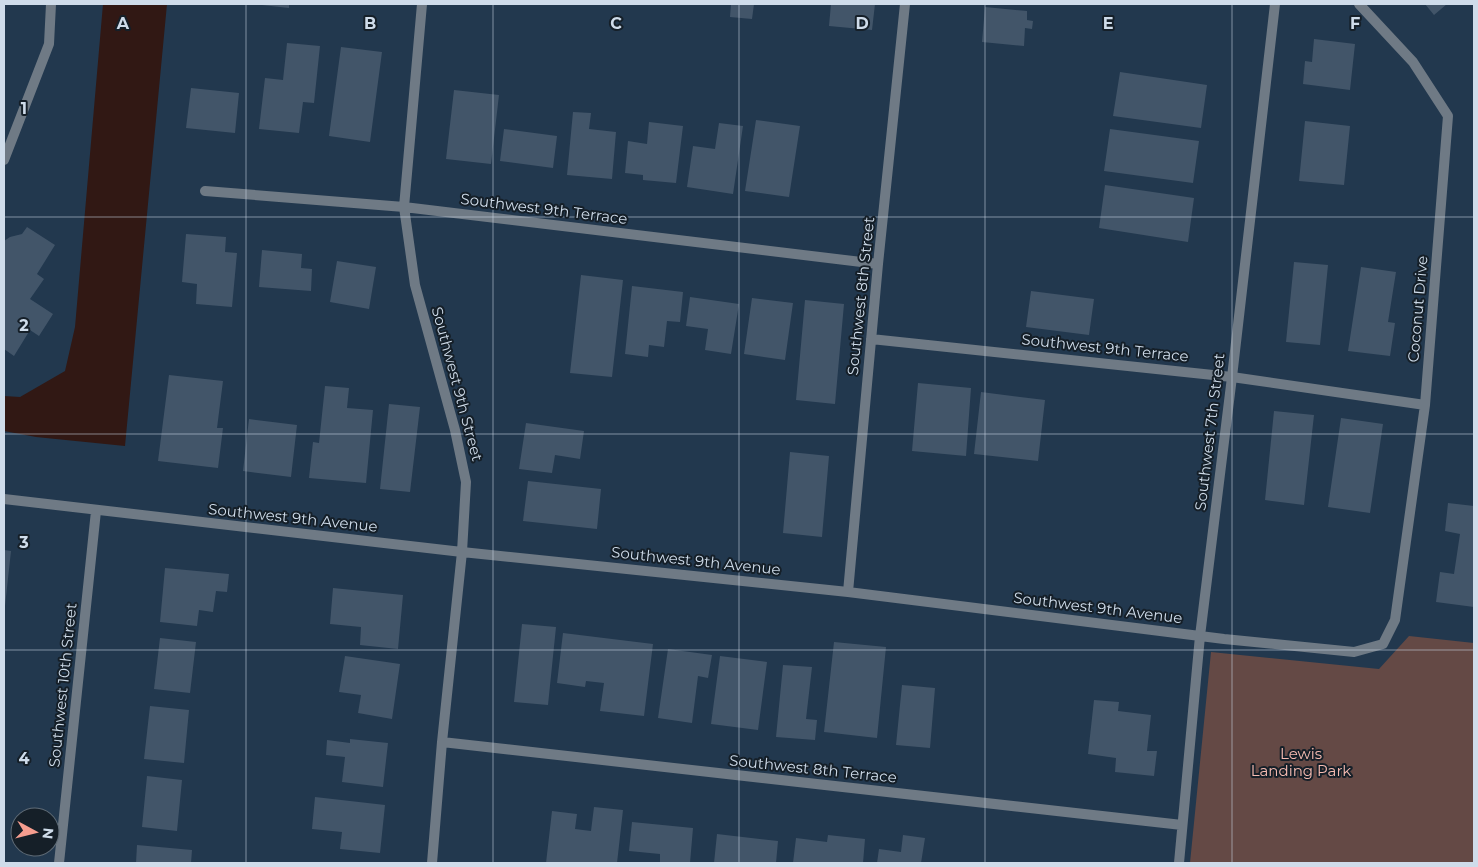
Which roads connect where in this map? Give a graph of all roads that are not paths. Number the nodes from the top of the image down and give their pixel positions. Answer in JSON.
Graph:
{"nodes":[{"id":1,"x":51,"y":4,"type":"edge"},
{"id":2,"x":422,"y":4,"type":"edge"},
{"id":3,"x":906,"y":4,"type":"edge"},
{"id":4,"x":1275,"y":4,"type":"edge"},
{"id":5,"x":1359,"y":4,"type":"edge"},
{"id":6,"x":4,"y":160,"type":"edge"},
{"id":7,"x":205,"y":191,"type":"dead end"},
{"id":8,"x":404,"y":207,"type":"junction"},
{"id":9,"x":878,"y":264,"type":"junction"},
{"id":10,"x":871,"y":339,"type":"junction"},
{"id":11,"x":1232,"y":377,"type":"junction"},
{"id":12,"x":1425,"y":405,"type":"junction"},
{"id":13,"x":4,"y":499,"type":"edge"},
{"id":14,"x":96,"y":510,"type":"junction"},
{"id":15,"x":462,"y":552,"type":"junction"},
{"id":16,"x":848,"y":592,"type":"junction"},
{"id":17,"x":1200,"y":636,"type":"junction"},
{"id":18,"x":1383,"y":644,"type":"joint"},
{"id":19,"x":442,"y":742,"type":"junction"},
{"id":20,"x":1182,"y":825,"type":"junction"},
{"id":21,"x":59,"y":863,"type":"edge"},
{"id":22,"x":432,"y":863,"type":"edge"},
{"id":23,"x":1179,"y":863,"type":"edge"}],
"edges":[{"from":1,"to":6,"type":"street"},
{"from":2,"to":8,"type":"street","name":"Southwest 9th Street"},
{"from":3,"to":9,"type":"street","name":"Southwest 8th Street"},
{"from":4,"to":11,"type":"street","name":"Southwest 7th Street"},
{"from":5,"to":12,"type":"street","name":"Coconut Drive"},
{"from":7,"to":8,"type":"street","name":"Southwest 9th Terrace"},
{"from":8,"to":9,"type":"street","name":"Southwest 9th Terrace"},
{"from":8,"to":15,"type":"street","name":"Southwest 9th Street"},
{"from":9,"to":10,"type":"street","name":"Southwest 8th Street"},
{"from":10,"to":11,"type":"street","name":"Southwest 9th Terrace"},
{"from":10,"to":16,"type":"street","name":"Southwest 8th Street"},
{"from":11,"to":12,"type":"street","name":"Southwest 9th Terrace"},
{"from":11,"to":17,"type":"street","name":"Southwest 7th Street"},
{"from":12,"to":18,"type":"street","name":"Coconut Drive"},
{"from":13,"to":14,"type":"street","name":"Southwest 9th Avenue"},
{"from":14,"to":15,"type":"street","name":"Southwest 9th Avenue"},
{"from":14,"to":21,"type":"street","name":"Southwest 10th Street"},
{"from":15,"to":16,"type":"street","name":"Southwest 9th Avenue"},
{"from":15,"to":19,"type":"street","name":"Southwest 9th Street"},
{"from":16,"to":17,"type":"street","name":"Southwest 9th Avenue"},
{"from":17,"to":18,"type":"street","name":"Southwest 9th Avenue"},
{"from":17,"to":20,"type":"street","name":"Southwest 7th Street"},
{"from":19,"to":20,"type":"street","name":"Southwest 8th Terrace"},
{"from":19,"to":22,"type":"street","name":"Southwest 9th Street"},
{"from":20,"to":23,"type":"street","name":"Southwest 7th Street"}]}
